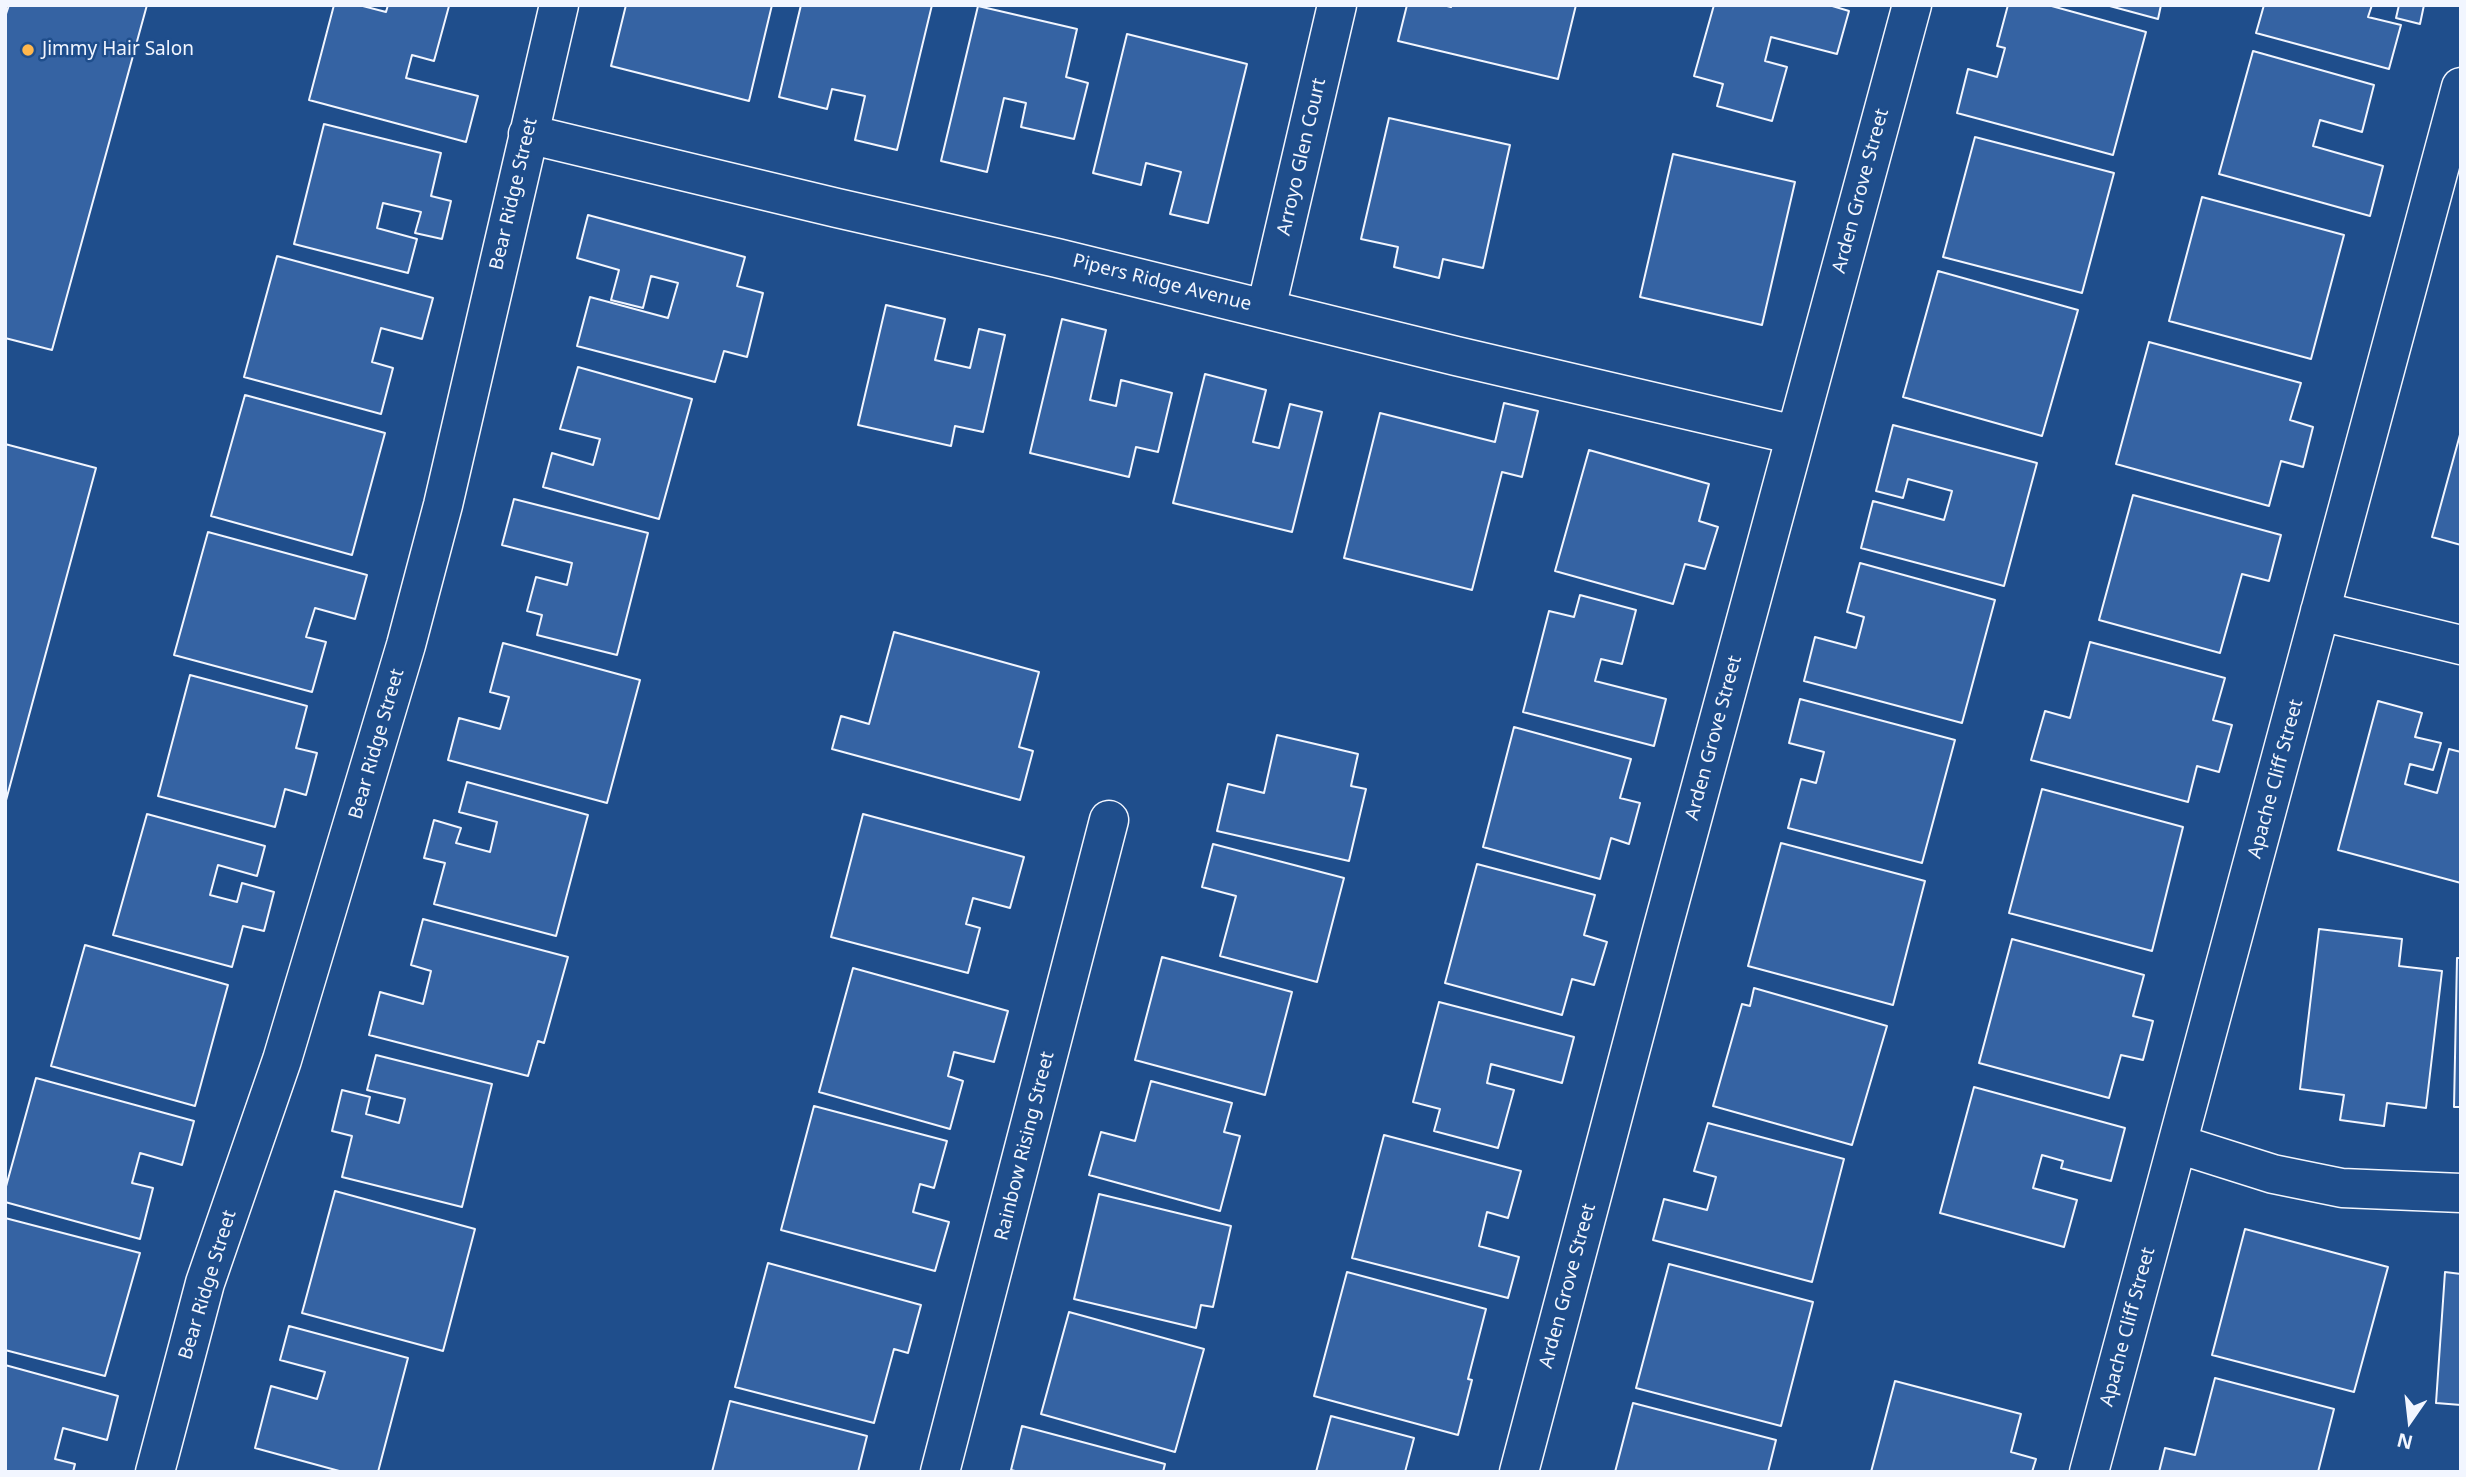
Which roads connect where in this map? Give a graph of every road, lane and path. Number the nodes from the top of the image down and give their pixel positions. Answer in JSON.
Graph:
{"nodes":[{"id":1,"x":559,"y":5,"type":"edge"},
{"id":2,"x":1337,"y":5,"type":"edge"},
{"id":3,"x":1912,"y":5,"type":"edge"},
{"id":4,"x":2461,"y":87,"type":"edge"},
{"id":5,"x":528,"y":134,"type":"junction"},
{"id":6,"x":1266,"y":309,"type":"junction"},
{"id":7,"x":1795,"y":435,"type":"junction"},
{"id":8,"x":2320,"y":611,"type":"junction"},
{"id":9,"x":2461,"y":645,"type":"edge"},
{"id":10,"x":1109,"y":820,"type":"dead end"},
{"id":11,"x":2178,"y":1144,"type":"junction"},
{"id":12,"x":2461,"y":1193,"type":"edge"},
{"id":13,"x":155,"y":1472,"type":"edge"},
{"id":14,"x":940,"y":1472,"type":"edge"},
{"id":15,"x":1519,"y":1472,"type":"edge"},
{"id":16,"x":2089,"y":1472,"type":"edge"}],
"edges":[{"from":1,"to":5,"type":"street","name":"Bear Ridge Street"},
{"from":2,"to":6,"type":"street","name":"Arroyo Glen Court"},
{"from":3,"to":7,"type":"street","name":"Arden Grove Street"},
{"from":4,"to":8,"type":"street","name":"Apache Cliff Street"},
{"from":5,"to":6,"type":"street","name":"Pipers Ridge Avenue"},
{"from":5,"to":13,"type":"street","name":"Bear Ridge Street"},
{"from":6,"to":7,"type":"street","name":"Pipers Ridge Avenue"},
{"from":7,"to":15,"type":"street","name":"Arden Grove Street"},
{"from":8,"to":9,"type":"street"},
{"from":8,"to":11,"type":"street","name":"Apache Cliff Street"},
{"from":10,"to":14,"type":"street","name":"Rainbow Rising Street"},
{"from":11,"to":12,"type":"street"},
{"from":11,"to":16,"type":"street","name":"Apache Cliff Street"}]}
